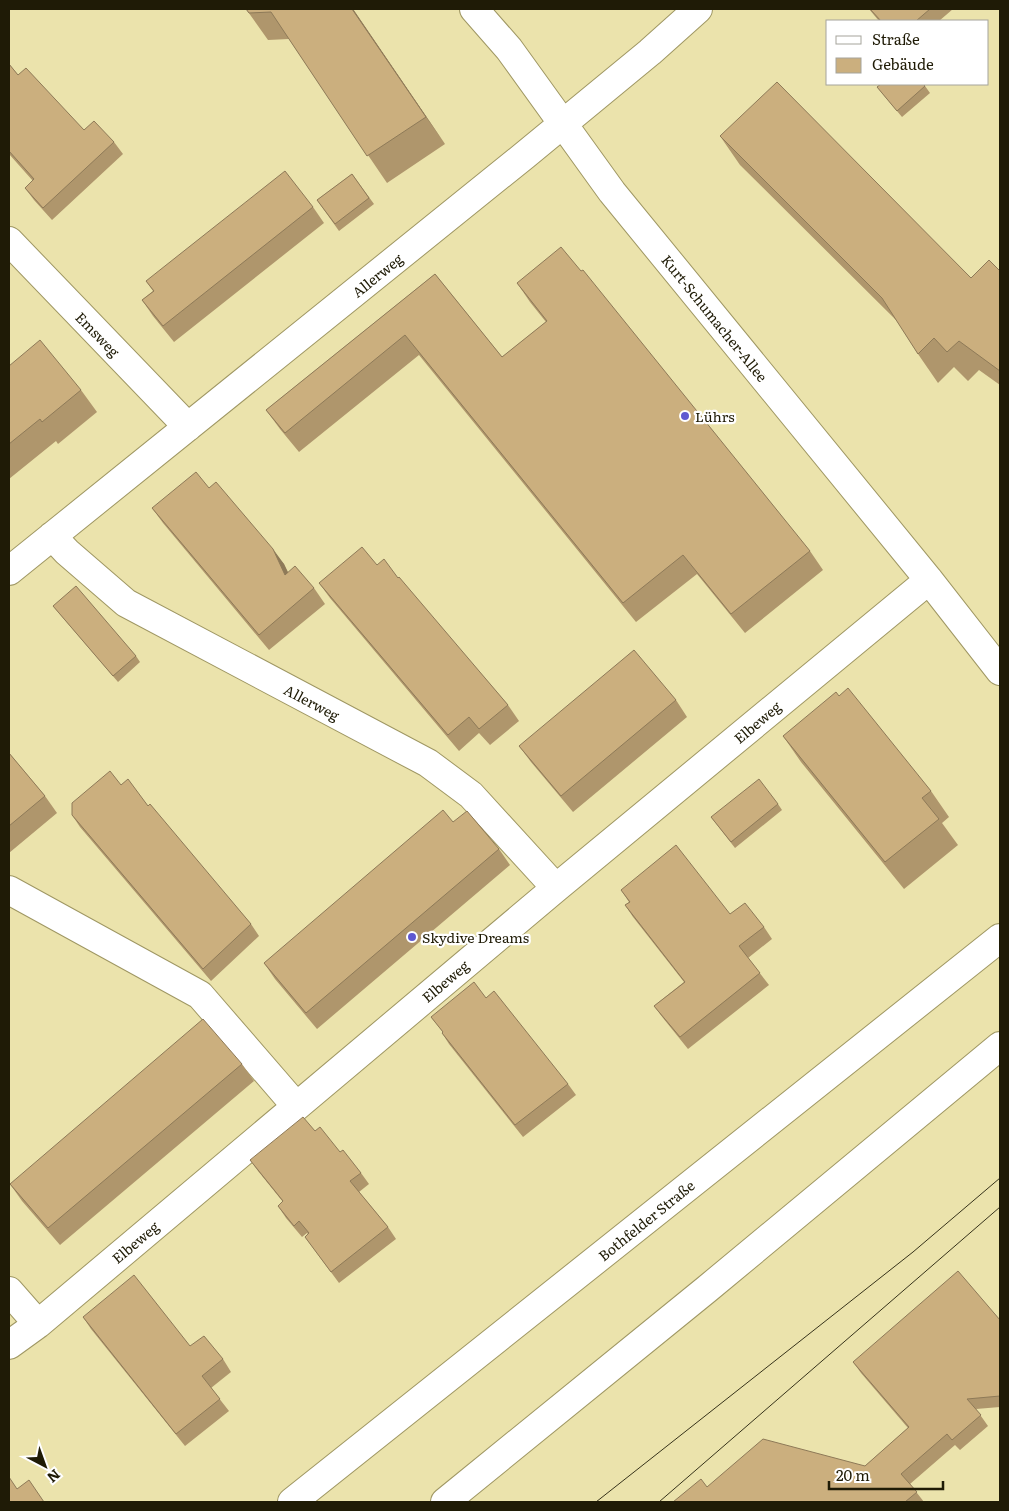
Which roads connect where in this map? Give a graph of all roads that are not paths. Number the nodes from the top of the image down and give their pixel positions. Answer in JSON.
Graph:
{"nodes":[{"id":1,"x":474,"y":9,"type":"edge"},
{"id":2,"x":698,"y":9,"type":"edge"},
{"id":3,"x":563,"y":124,"type":"junction"},
{"id":4,"x":9,"y":241,"type":"edge"},
{"id":5,"x":188,"y":427,"type":"junction"},
{"id":6,"x":52,"y":536,"type":"junction"},
{"id":7,"x":9,"y":571,"type":"edge"},
{"id":8,"x":929,"y":580,"type":"junction"},
{"id":9,"x":962,"y":623,"type":"junction"},
{"id":10,"x":1000,"y":650,"type":"edge"},
{"id":11,"x":1000,"y":671,"type":"edge"},
{"id":12,"x":556,"y":888,"type":"junction"},
{"id":13,"x":9,"y":890,"type":"edge"},
{"id":14,"x":1000,"y":938,"type":"edge"},
{"id":15,"x":1000,"y":1046,"type":"edge"},
{"id":16,"x":296,"y":1106,"type":"junction"},
{"id":17,"x":9,"y":1291,"type":"edge"},
{"id":18,"x":38,"y":1324,"type":"junction"},
{"id":19,"x":9,"y":1344,"type":"edge"},
{"id":20,"x":292,"y":1502,"type":"edge"},
{"id":21,"x":445,"y":1502,"type":"edge"}],
"edges":[{"from":1,"to":3,"type":"street","name":"Kurt-Schumacher-Allee"},
{"from":2,"to":3,"type":"street","name":"Allerweg"},
{"from":3,"to":5,"type":"street","name":"Allerweg"},
{"from":3,"to":8,"type":"street","name":"Kurt-Schumacher-Allee"},
{"from":4,"to":5,"type":"street","name":"Emsweg"},
{"from":5,"to":6,"type":"street","name":"Allerweg"},
{"from":6,"to":7,"type":"street","name":"Allerweg"},
{"from":6,"to":12,"type":"street","name":"Allerweg"},
{"from":8,"to":9,"type":"street","name":"Kurt-Schumacher-Allee"},
{"from":8,"to":12,"type":"street","name":"Elbeweg"},
{"from":9,"to":10,"type":"street","name":"Kurt-Schumacher-Allee"},
{"from":9,"to":11,"type":"street","name":"Kurt-Schumacher-Allee"},
{"from":12,"to":16,"type":"street","name":"Elbeweg"},
{"from":13,"to":16,"type":"street"},
{"from":14,"to":20,"type":"street","name":"Bothfelder Straße"},
{"from":15,"to":21,"type":"street"},
{"from":16,"to":18,"type":"street","name":"Elbeweg"},
{"from":17,"to":18,"type":"street"},
{"from":18,"to":19,"type":"street","name":"Elbeweg"}]}
